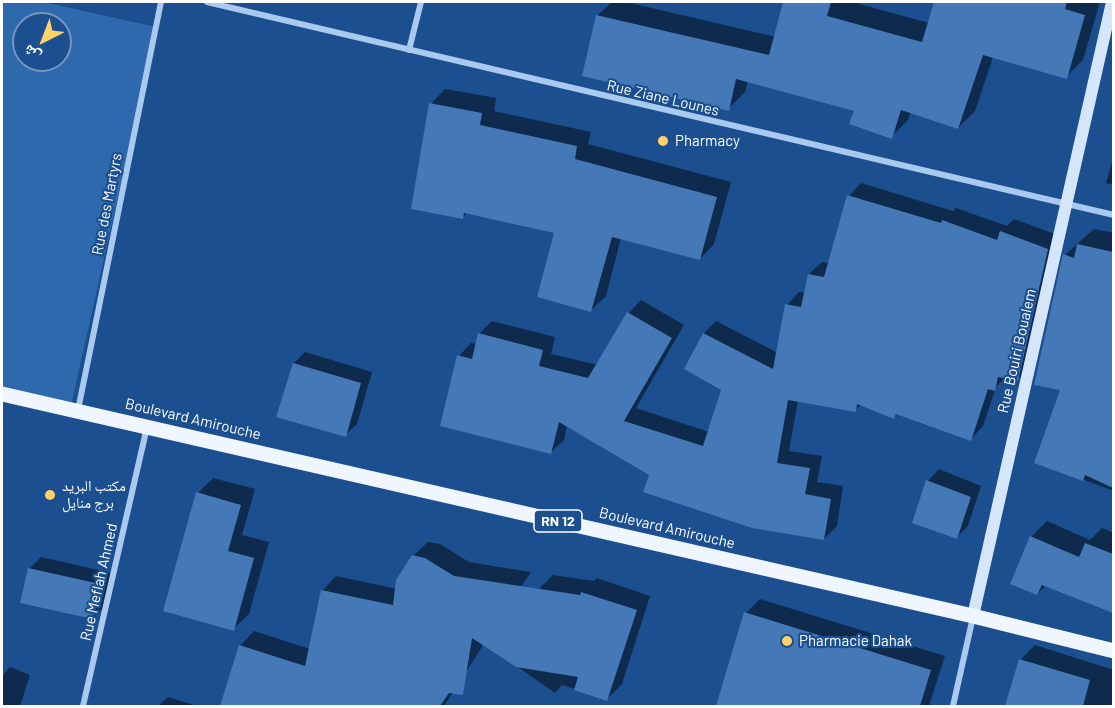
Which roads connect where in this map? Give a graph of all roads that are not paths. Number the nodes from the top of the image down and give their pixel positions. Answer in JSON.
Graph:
{"nodes":[{"id":1,"x":161,"y":2,"type":"edge"},
{"id":2,"x":207,"y":2,"type":"edge"},
{"id":3,"x":421,"y":2,"type":"edge"},
{"id":4,"x":1112,"y":2,"type":"edge"},
{"id":5,"x":409,"y":50,"type":"junction"},
{"id":6,"x":1065,"y":205,"type":"junction"},
{"id":7,"x":1113,"y":215,"type":"edge"},
{"id":8,"x":2,"y":394,"type":"edge"},
{"id":9,"x":78,"y":411,"type":"junction"},
{"id":10,"x":147,"y":427,"type":"junction"},
{"id":11,"x":973,"y":616,"type":"junction"},
{"id":12,"x":1113,"y":651,"type":"edge"},
{"id":13,"x":83,"y":706,"type":"edge"},
{"id":14,"x":953,"y":706,"type":"edge"}],
"edges":[{"from":1,"to":9,"type":"street","name":"Rue des Martyrs"},
{"from":2,"to":5,"type":"street","name":"Rue Ziane Lounes"},
{"from":3,"to":5,"type":"street"},
{"from":4,"to":6,"type":"main road","name":"Rue Bouiri Boualem"},
{"from":5,"to":6,"type":"street","name":"Rue Ziane Lounes"},
{"from":6,"to":7,"type":"street","name":"Rue Ziane Lounes"},
{"from":6,"to":11,"type":"main road","name":"Rue Bouiri Boualem"},
{"from":8,"to":9,"type":"main road","name":"Boulevard Amirouche","number":"RN 12"},
{"from":9,"to":10,"type":"main road","name":"Boulevard Amirouche","number":"RN 12"},
{"from":10,"to":11,"type":"main road","name":"Boulevard Amirouche","number":"RN 12"},
{"from":10,"to":13,"type":"street","name":"Rue Meflah Ahmed"},
{"from":11,"to":12,"type":"main road","name":"Boulevard Amirouche","number":"RN 12"},
{"from":11,"to":14,"type":"street","name":"Rue Bouiri Boualem"}]}
